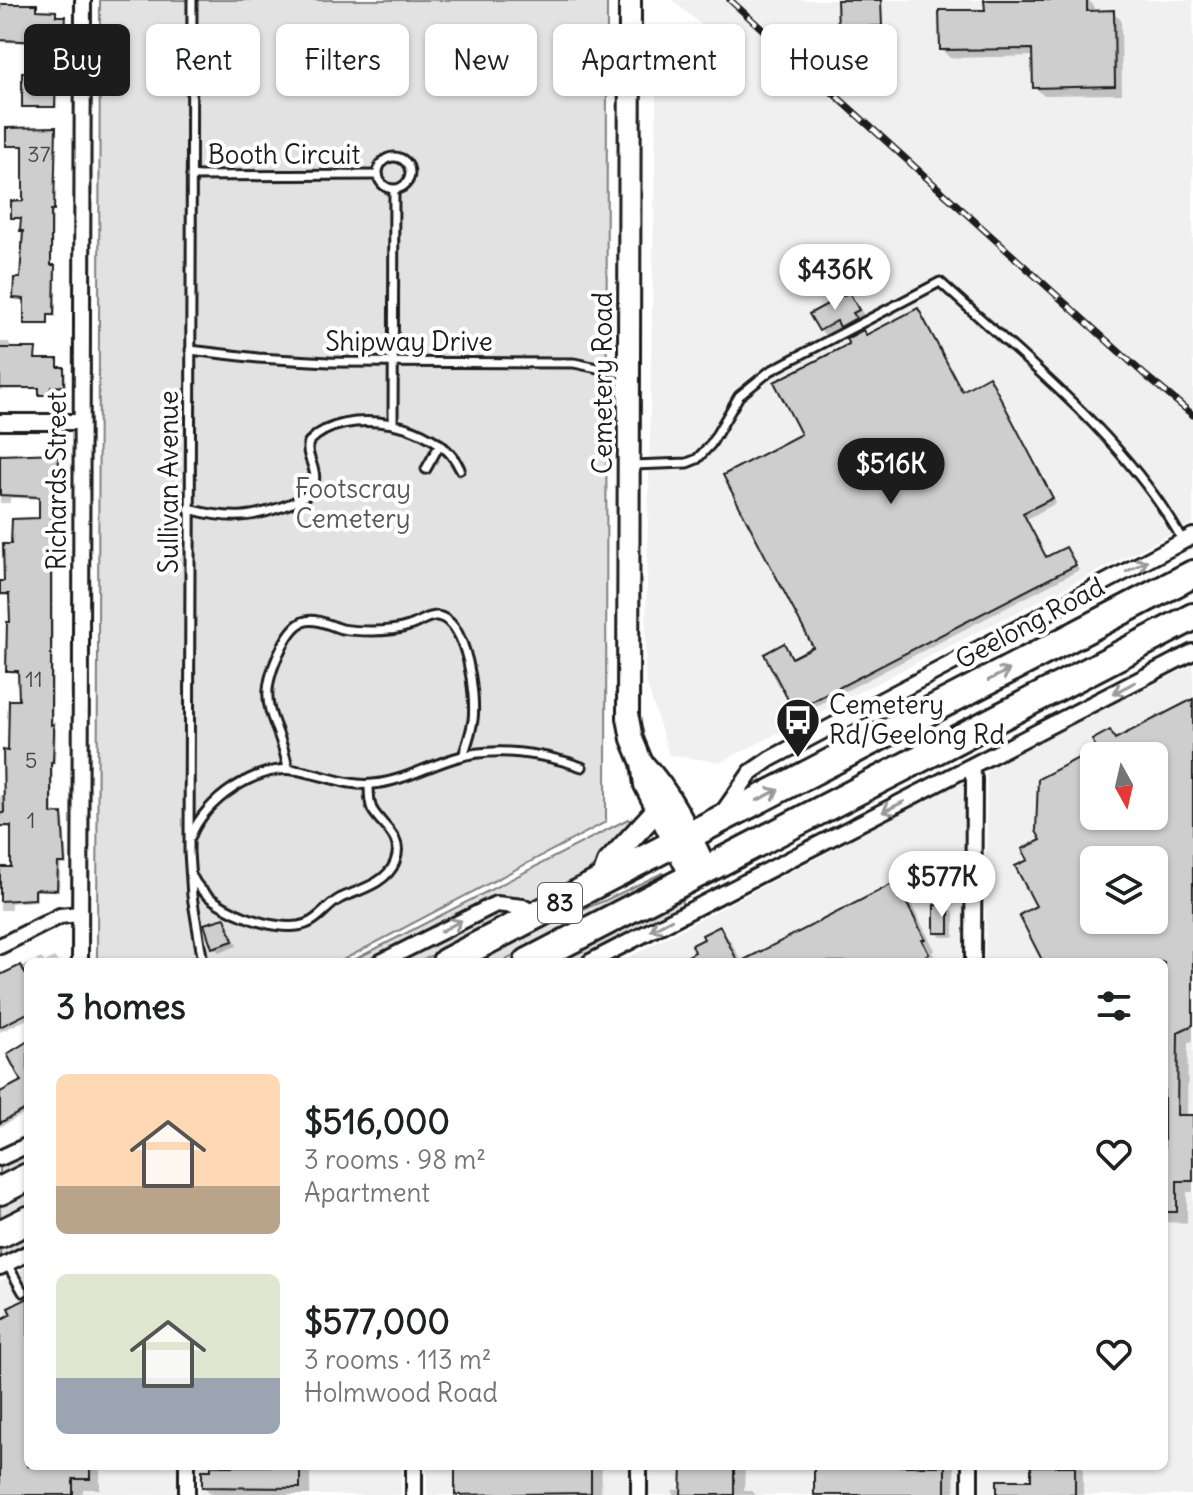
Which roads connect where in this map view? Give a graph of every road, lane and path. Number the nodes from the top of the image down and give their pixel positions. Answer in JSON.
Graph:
{"nodes":[{"id":1,"x":83,"y":0,"type":"edge"},
{"id":2,"x":192,"y":0,"type":"edge"},
{"id":3,"x":630,"y":0,"type":"edge"},
{"id":4,"x":378,"y":175,"type":"junction"},
{"id":5,"x":191,"y":176,"type":"junction"},
{"id":6,"x":394,"y":190,"type":"junction"},
{"id":7,"x":190,"y":350,"type":"junction"},
{"id":8,"x":394,"y":362,"type":"junction"},
{"id":9,"x":628,"y":374,"type":"junction"},
{"id":10,"x":0,"y":422,"type":"edge"},
{"id":11,"x":81,"y":422,"type":"junction"},
{"id":12,"x":393,"y":423,"type":"junction"},
{"id":13,"x":440,"y":444,"type":"junction"},
{"id":14,"x":629,"y":465,"type":"junction"},
{"id":15,"x":426,"y":469,"type":"dead end"},
{"id":16,"x":460,"y":469,"type":"dead end"},
{"id":17,"x":189,"y":509,"type":"junction"},
{"id":18,"x":1188,"y":538,"type":"edge"},
{"id":19,"x":1193,"y":574,"type":"edge"},
{"id":20,"x":440,"y":603,"type":"dead end"},
{"id":21,"x":439,"y":616,"type":"junction"},
{"id":22,"x":1193,"y":617,"type":"edge"},
{"id":23,"x":1193,"y":652,"type":"edge"},
{"id":24,"x":463,"y":756,"type":"junction"},
{"id":25,"x":642,"y":763,"type":"junction"},
{"id":26,"x":582,"y":767,"type":"dead end"},
{"id":27,"x":970,"y":768,"type":"junction"},
{"id":28,"x":288,"y":769,"type":"junction"},
{"id":29,"x":369,"y":785,"type":"junction"},
{"id":30,"x":833,"y":804,"type":"junction"},
{"id":31,"x":656,"y":811,"type":"junction"},
{"id":32,"x":867,"y":820,"type":"junction"},
{"id":33,"x":716,"y":821,"type":"junction"},
{"id":34,"x":682,"y":839,"type":"junction"},
{"id":35,"x":189,"y":852,"type":"junction"},
{"id":36,"x":189,"y":867,"type":"junction"},
{"id":37,"x":700,"y":874,"type":"junction"},
{"id":38,"x":601,"y":882,"type":"junction"},
{"id":39,"x":719,"y":894,"type":"junction"},
{"id":40,"x":79,"y":914,"type":"junction"},
{"id":41,"x":537,"y":915,"type":"junction"},
{"id":42,"x":0,"y":946,"type":"edge"},
{"id":43,"x":80,"y":958,"type":"edge"},
{"id":44,"x":202,"y":958,"type":"edge"},
{"id":45,"x":389,"y":958,"type":"edge"},
{"id":46,"x":454,"y":958,"type":"edge"},
{"id":47,"x":536,"y":958,"type":"edge"},
{"id":48,"x":598,"y":958,"type":"edge"},
{"id":49,"x":973,"y":958,"type":"edge"},
{"id":50,"x":24,"y":1146,"type":"edge"},
{"id":51,"x":0,"y":1158,"type":"edge"},
{"id":52,"x":24,"y":1179,"type":"edge"},
{"id":53,"x":0,"y":1191,"type":"edge"},
{"id":54,"x":24,"y":1222,"type":"edge"},
{"id":55,"x":0,"y":1234,"type":"edge"},
{"id":56,"x":24,"y":1255,"type":"edge"},
{"id":57,"x":4,"y":1266,"type":"edge"},
{"id":58,"x":23,"y":1292,"type":"dead end"},
{"id":59,"x":187,"y":1470,"type":"edge"},
{"id":60,"x":414,"y":1470,"type":"edge"},
{"id":61,"x":639,"y":1470,"type":"edge"},
{"id":62,"x":970,"y":1470,"type":"edge"},
{"id":63,"x":187,"y":1495,"type":"edge"},
{"id":64,"x":414,"y":1495,"type":"edge"},
{"id":65,"x":639,"y":1495,"type":"edge"},
{"id":66,"x":970,"y":1495,"type":"edge"}],
"edges":[{"from":1,"to":11,"type":"street","name":"Richards Street"},
{"from":2,"to":5,"type":"lane","name":"Sullivan Avenue"},
{"from":3,"to":9,"type":"street","name":"Cemetery Road"},
{"from":4,"to":5,"type":"lane","name":"Booth Circuit"},
{"from":4,"to":6,"type":"lane"},
{"from":4,"to":6,"type":"lane"},
{"from":5,"to":7,"type":"lane","name":"Sullivan Avenue"},
{"from":6,"to":8,"type":"lane","name":"Booth Circuit"},
{"from":7,"to":8,"type":"lane","name":"Shipway Drive"},
{"from":7,"to":17,"type":"lane","name":"Sullivan Avenue"},
{"from":8,"to":9,"type":"lane","name":"Shipway Drive"},
{"from":8,"to":12,"type":"lane","name":"Booth Circuit"},
{"from":9,"to":14,"type":"street","name":"Cemetery Road"},
{"from":10,"to":11,"type":"street"},
{"from":11,"to":40,"type":"street","name":"Richards Street"},
{"from":12,"to":13,"type":"lane"},
{"from":12,"to":17,"type":"lane"},
{"from":13,"to":15,"type":"lane"},
{"from":13,"to":16,"type":"lane"},
{"from":14,"to":18,"type":"lane"},
{"from":14,"to":25,"type":"street","name":"Cemetery Road"},
{"from":17,"to":35,"type":"lane","name":"Sullivan Avenue"},
{"from":33,"to":18,"type":"street","name":"Geelong Road","one_way":true},
{"from":33,"to":19,"type":"highway","name":"Geelong Road","number":"83","one_way":true},
{"from":20,"to":21,"type":"lane"},
{"from":21,"to":24,"type":"lane"},
{"from":21,"to":28,"type":"lane"},
{"from":22,"to":30,"type":"highway","number":"83"},
{"from":23,"to":27,"type":"street","one_way":true},
{"from":24,"to":26,"type":"lane"},
{"from":24,"to":29,"type":"lane"},
{"from":25,"to":31,"type":"street","name":"Cemetery Road"},
{"from":25,"to":34,"type":"street","name":"Cemetery Road"},
{"from":27,"to":32,"type":"street","one_way":true},
{"from":27,"to":49,"type":"street"},
{"from":28,"to":29,"type":"lane"},
{"from":28,"to":35,"type":"lane"},
{"from":29,"to":36,"type":"lane"},
{"from":30,"to":32,"type":"street"},
{"from":30,"to":37,"type":"highway","number":"83"},
{"from":31,"to":34,"type":"street","name":"Cemetery Road"},
{"from":31,"to":38,"type":"street"},
{"from":32,"to":39,"type":"street"},
{"from":33,"to":34,"type":"highway","name":"Geelong Road","number":"83"},
{"from":34,"to":37,"type":"street","name":"Cemetery Road"},
{"from":34,"to":38,"type":"highway","name":"Geelong Road","number":"83"},
{"from":35,"to":36,"type":"lane","name":"Sullivan Avenue"},
{"from":36,"to":44,"type":"lane","name":"Sullivan Avenue"},
{"from":37,"to":39,"type":"street","name":"Cemetery Road"},
{"from":37,"to":47,"type":"highway","number":"83"},
{"from":38,"to":41,"type":"highway","name":"Geelong Road","number":"83"},
{"from":39,"to":48,"type":"street","one_way":true},
{"from":40,"to":42,"type":"street"},
{"from":40,"to":43,"type":"street","name":"Richards Street"},
{"from":45,"to":41,"type":"street","one_way":true},
{"from":41,"to":46,"type":"highway","name":"Geelong Road","number":"83"},
{"from":50,"to":51,"type":"street"},
{"from":52,"to":53,"type":"highway"},
{"from":54,"to":55,"type":"highway"},
{"from":56,"to":57,"type":"street"},
{"from":57,"to":58,"type":"lane"},
{"from":59,"to":63,"type":"street"},
{"from":60,"to":64,"type":"street"},
{"from":61,"to":65,"type":"street"},
{"from":62,"to":66,"type":"street"}]}
